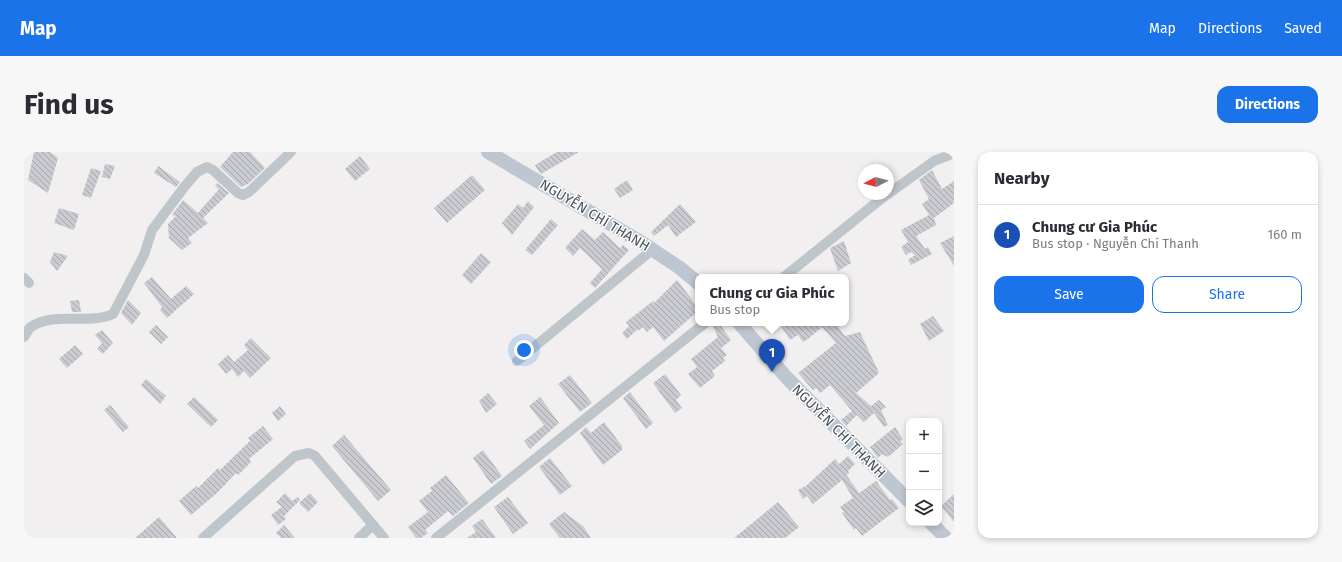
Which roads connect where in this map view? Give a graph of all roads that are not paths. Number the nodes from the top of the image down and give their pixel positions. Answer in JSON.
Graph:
{"nodes":[{"id":1,"x":291,"y":152,"type":"edge"},
{"id":2,"x":495,"y":153,"type":"edge"},
{"id":3,"x":954,"y":153,"type":"edge"},
{"id":4,"x":894,"y":190,"type":"edge"},
{"id":5,"x":880,"y":200,"type":"edge"},
{"id":6,"x":652,"y":250,"type":"junction"},
{"id":7,"x":788,"y":274,"type":"edge"},
{"id":8,"x":695,"y":280,"type":"edge"},
{"id":9,"x":702,"y":326,"type":"edge"},
{"id":10,"x":742,"y":326,"type":"edge"},
{"id":11,"x":24,"y":337,"type":"edge"},
{"id":12,"x":517,"y":362,"type":"dead end"},
{"id":13,"x":906,"y":498,"type":"edge"},
{"id":14,"x":374,"y":525,"type":"junction"},
{"id":15,"x":934,"y":526,"type":"edge"},
{"id":16,"x":203,"y":538,"type":"edge"},
{"id":17,"x":359,"y":538,"type":"edge"},
{"id":18,"x":384,"y":538,"type":"edge"},
{"id":19,"x":436,"y":538,"type":"edge"},
{"id":20,"x":946,"y":538,"type":"edge"}],
"edges":[{"from":1,"to":11,"type":"street"},
{"from":2,"to":6,"type":"main road","name":"NGUYỄN CHÍ THANH"},
{"from":3,"to":4,"type":"street"},
{"from":5,"to":7,"type":"street"},
{"from":6,"to":8,"type":"main road","name":"NGUYỄN CHÍ THANH"},
{"from":6,"to":12,"type":"street"},
{"from":9,"to":19,"type":"street"},
{"from":10,"to":13,"type":"main road","name":"NGUYỄN CHÍ THANH"},
{"from":14,"to":16,"type":"street"},
{"from":14,"to":17,"type":"street"},
{"from":14,"to":18,"type":"street"},
{"from":15,"to":20,"type":"main road"}]}
